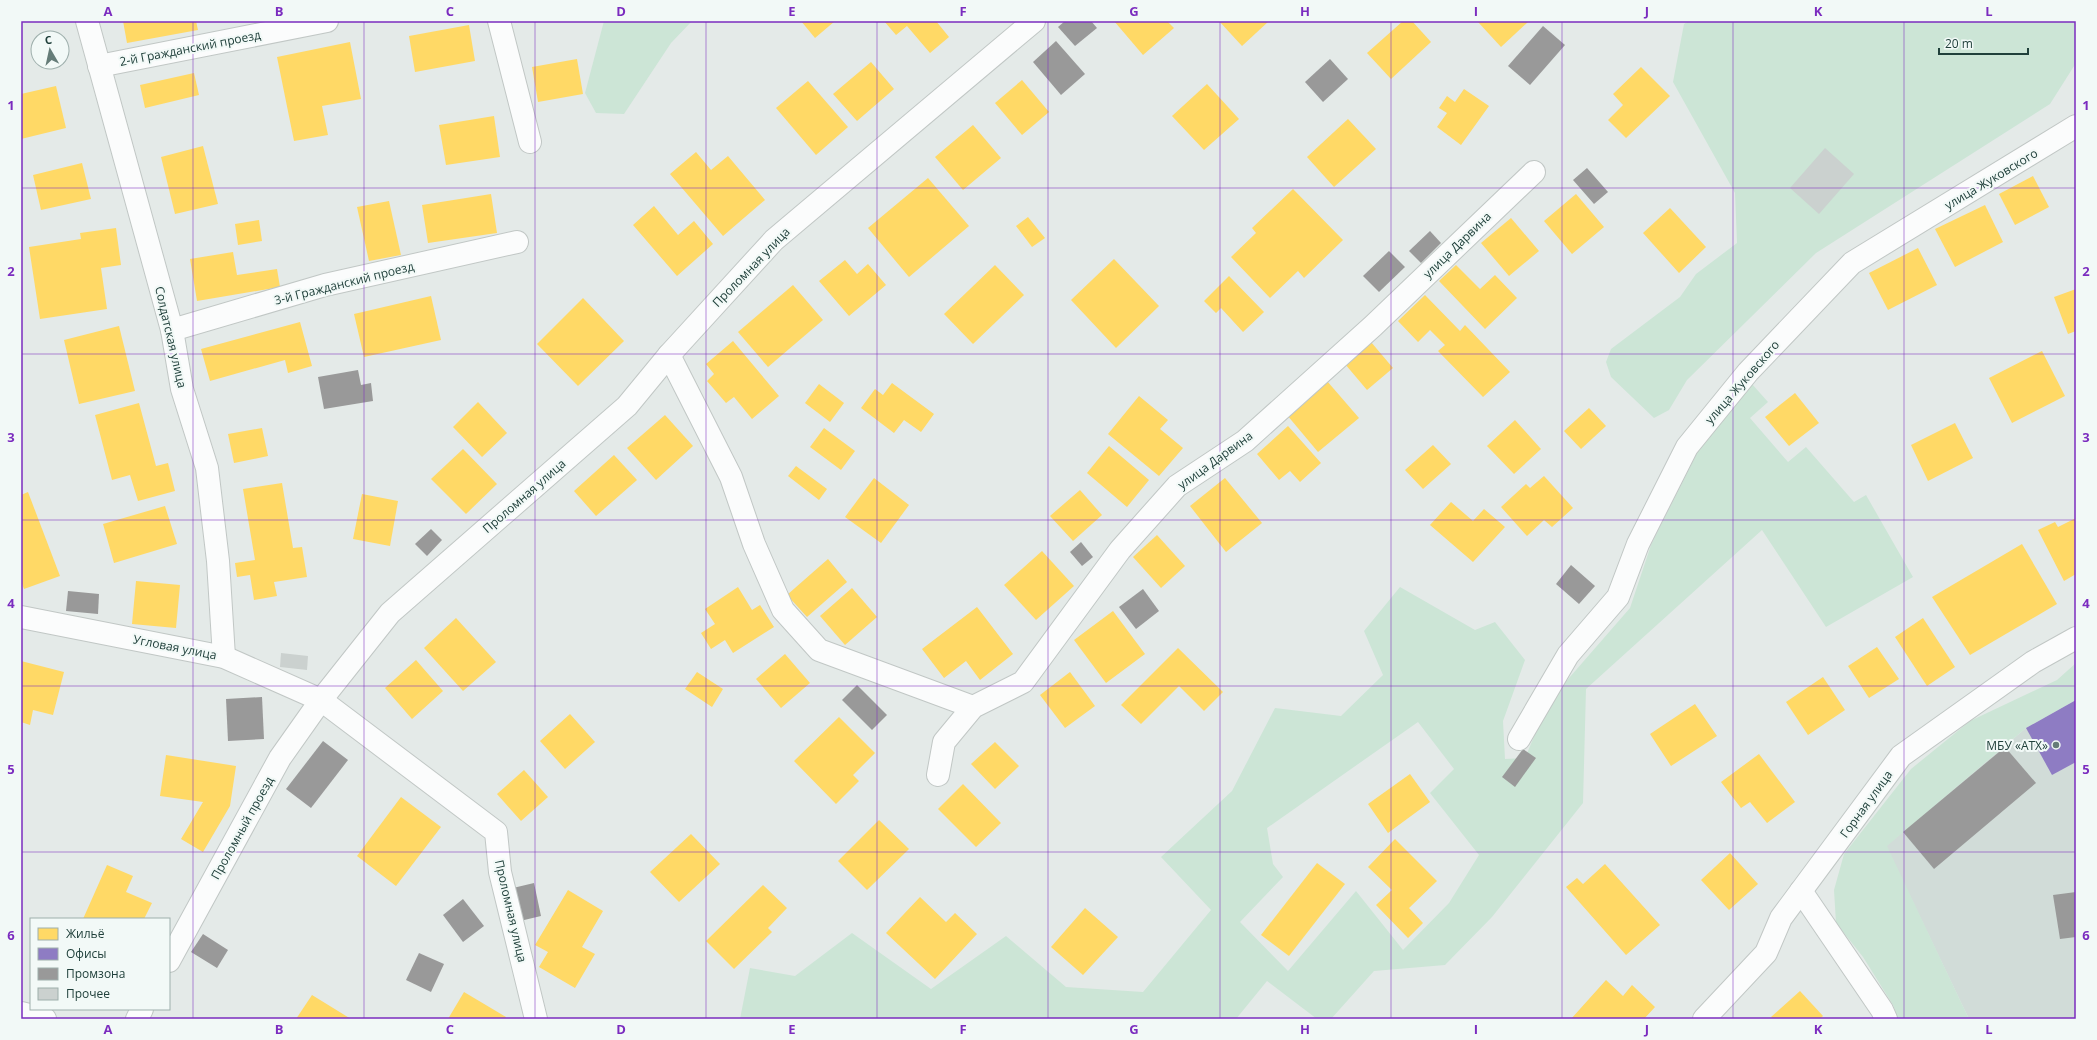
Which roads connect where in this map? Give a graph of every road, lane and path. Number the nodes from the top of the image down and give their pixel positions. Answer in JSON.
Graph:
{"nodes":[{"id":1,"x":87,"y":21,"type":"edge"},
{"id":2,"x":327,"y":21,"type":"edge"},
{"id":3,"x":499,"y":21,"type":"edge"},
{"id":4,"x":1034,"y":21,"type":"edge"},
{"id":5,"x":99,"y":66,"type":"junction"},
{"id":6,"x":2076,"y":126,"type":"edge"},
{"id":7,"x":530,"y":142,"type":"dead end"},
{"id":8,"x":1534,"y":172,"type":"dead end"},
{"id":9,"x":517,"y":242,"type":"dead end"},
{"id":10,"x":172,"y":330,"type":"junction"},
{"id":11,"x":669,"y":355,"type":"junction"},
{"id":12,"x":21,"y":617,"type":"edge"},
{"id":13,"x":2076,"y":638,"type":"edge"},
{"id":14,"x":224,"y":657,"type":"junction"},
{"id":15,"x":321,"y":700,"type":"junction"},
{"id":16,"x":973,"y":707,"type":"junction"},
{"id":17,"x":1519,"y":739,"type":"dead end"},
{"id":18,"x":938,"y":775,"type":"dead end"},
{"id":19,"x":1801,"y":891,"type":"junction"},
{"id":20,"x":170,"y":959,"type":"edge"},
{"id":21,"x":142,"y":1010,"type":"edge"},
{"id":22,"x":21,"y":1013,"type":"edge"},
{"id":23,"x":46,"y":1019,"type":"edge"},
{"id":24,"x":137,"y":1019,"type":"edge"},
{"id":25,"x":536,"y":1019,"type":"edge"},
{"id":26,"x":1704,"y":1019,"type":"edge"},
{"id":27,"x":1886,"y":1019,"type":"edge"}],
"edges":[{"from":1,"to":5,"type":"street","name":"Солдатская улица"},
{"from":2,"to":5,"type":"street","name":"2-й Гражданский проезд"},
{"from":3,"to":7,"type":"street"},
{"from":4,"to":11,"type":"street","name":"Проломная улица"},
{"from":5,"to":10,"type":"street","name":"Солдатская улица"},
{"from":6,"to":17,"type":"street","name":"улица Жуковского"},
{"from":8,"to":16,"type":"street","name":"улица Дарвина"},
{"from":9,"to":10,"type":"street","name":"3-й Гражданский проезд"},
{"from":10,"to":14,"type":"street","name":"Солдатская улица"},
{"from":11,"to":15,"type":"street","name":"Проломная улица"},
{"from":11,"to":16,"type":"street"},
{"from":12,"to":14,"type":"street","name":"Угловая улица"},
{"from":13,"to":19,"type":"street","name":"Горная улица"},
{"from":14,"to":15,"type":"street","name":"Угловая улица"},
{"from":15,"to":20,"type":"street","name":"Проломный проезд"},
{"from":15,"to":25,"type":"street","name":"Проломная улица"},
{"from":16,"to":18,"type":"street","name":"улица Дарвина"},
{"from":19,"to":26,"type":"street","name":"Горная улица"},
{"from":19,"to":27,"type":"street"},
{"from":21,"to":24,"type":"street"},
{"from":22,"to":23,"type":"street"}]}
